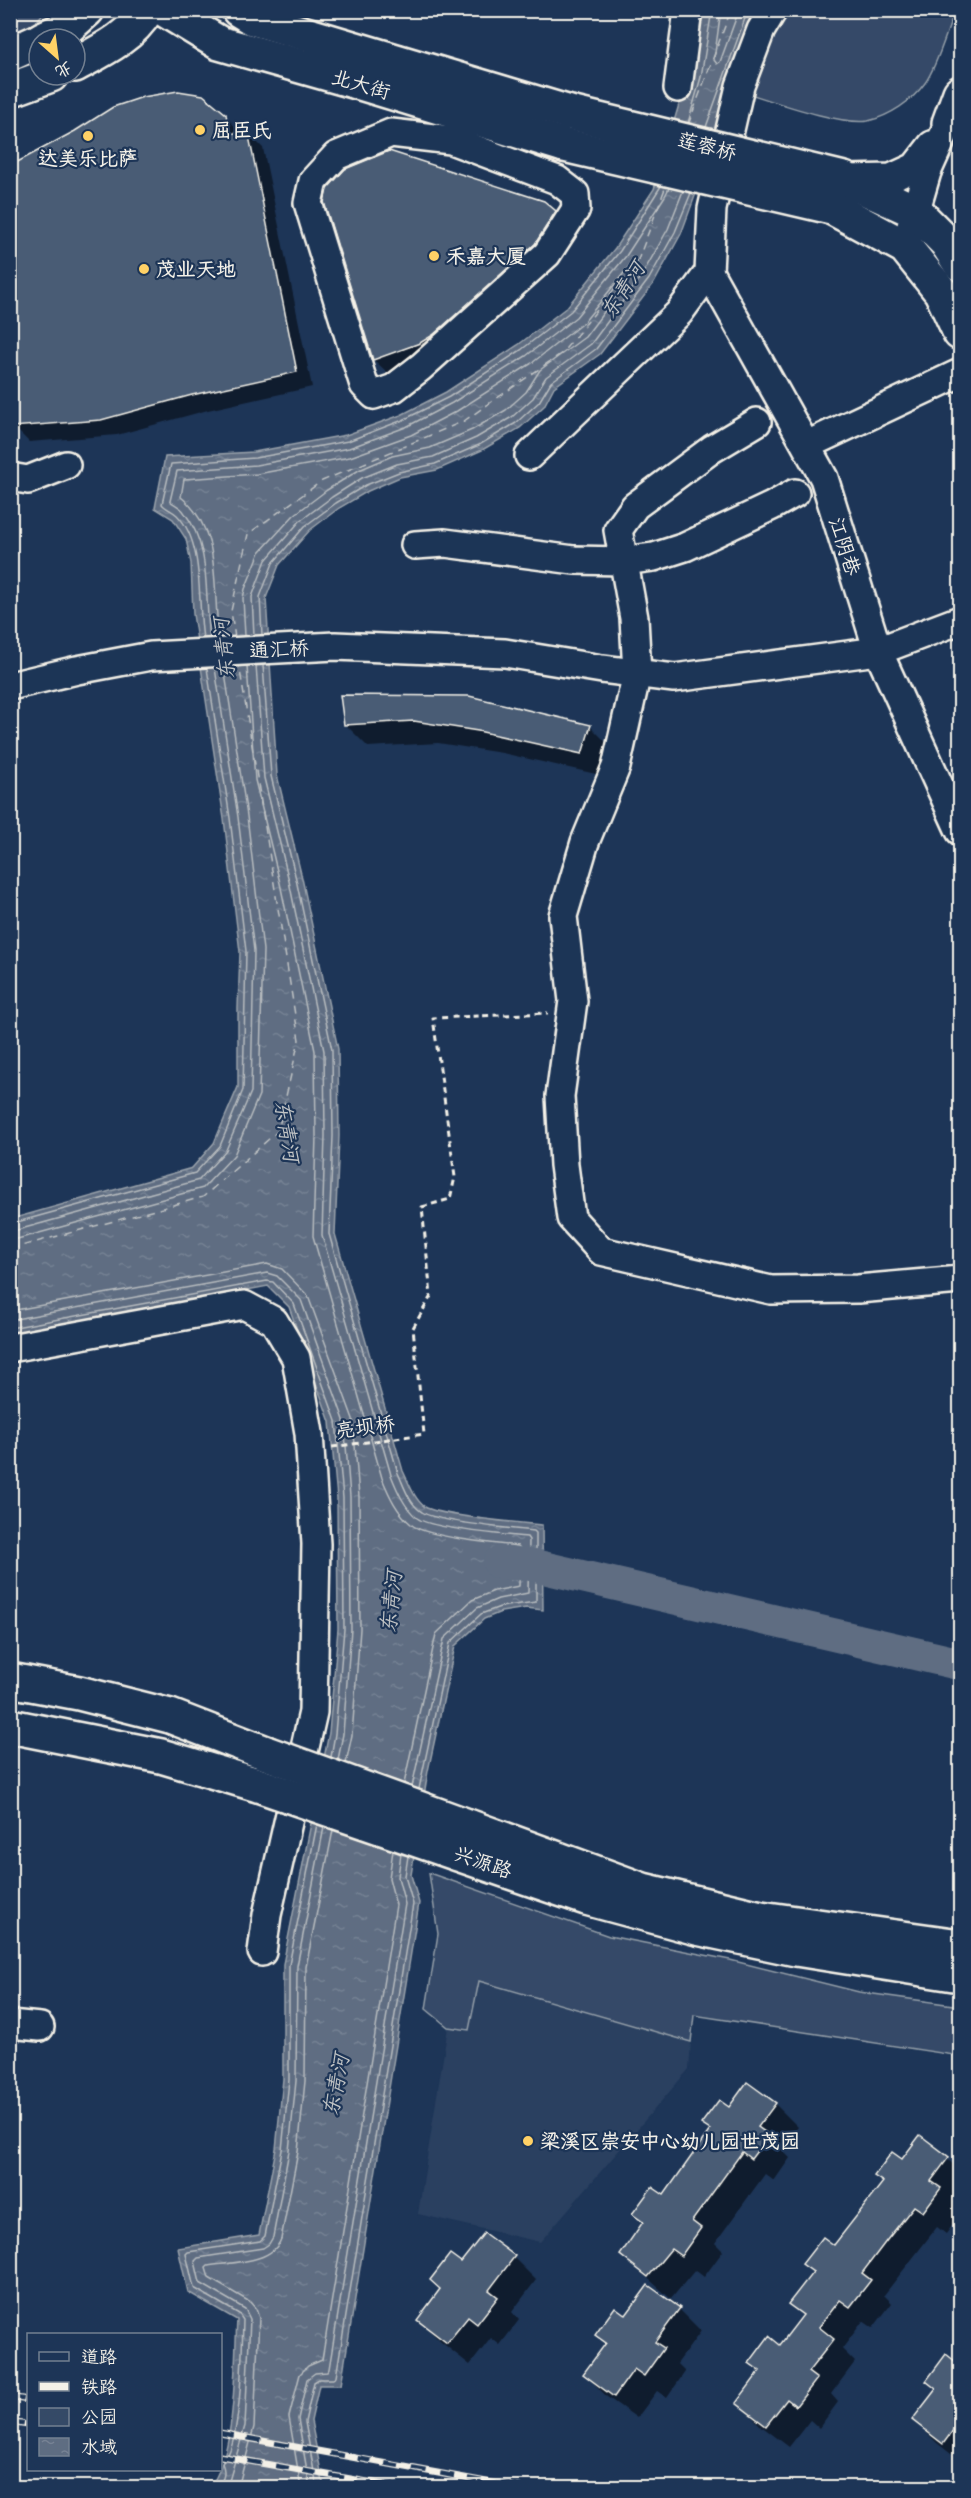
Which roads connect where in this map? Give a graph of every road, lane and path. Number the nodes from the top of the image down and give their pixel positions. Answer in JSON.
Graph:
{"nodes":[{"id":1,"x":87,"y":10,"type":"edge"},
{"id":2,"x":147,"y":10,"type":"edge"},
{"id":3,"x":165,"y":10,"type":"edge"},
{"id":4,"x":239,"y":10,"type":"edge"},
{"id":5,"x":688,"y":10,"type":"edge"},
{"id":6,"x":773,"y":10,"type":"edge"},
{"id":7,"x":68,"y":27,"type":"edge"},
{"id":8,"x":27,"y":46,"type":"edge"},
{"id":9,"x":10,"y":54,"type":"edge"},
{"id":10,"x":87,"y":59,"type":"edge"},
{"id":11,"x":27,"y":84,"type":"edge"},
{"id":12,"x":678,"y":88,"type":"dead end"},
{"id":13,"x":10,"y":90,"type":"edge"},
{"id":14,"x":955,"y":108,"type":"edge"},
{"id":15,"x":570,"y":112,"type":"joint"},
{"id":16,"x":564,"y":145,"type":"joint"},
{"id":17,"x":517,"y":148,"type":"junction"},
{"id":18,"x":837,"y":193,"type":"junction"},
{"id":19,"x":915,"y":211,"type":"junction"},
{"id":20,"x":905,"y":247,"type":"junction"},
{"id":21,"x":960,"y":264,"type":"edge"},
{"id":22,"x":709,"y":272,"type":"junction"},
{"id":23,"x":960,"y":333,"type":"edge"},
{"id":24,"x":960,"y":372,"type":"edge"},
{"id":25,"x":757,"y":422,"type":"dead end"},
{"id":26,"x":807,"y":446,"type":"junction"},
{"id":27,"x":529,"y":456,"type":"dead end"},
{"id":28,"x":66,"y":465,"type":"dead end"},
{"id":29,"x":10,"y":477,"type":"edge"},
{"id":30,"x":795,"y":493,"type":"dead end"},
{"id":31,"x":415,"y":545,"type":"dead end"},
{"id":32,"x":623,"y":561,"type":"junction"},
{"id":33,"x":960,"y":620,"type":"edge"},
{"id":34,"x":878,"y":651,"type":"junction"},
{"id":35,"x":637,"y":673,"type":"junction"},
{"id":36,"x":10,"y":686,"type":"edge"},
{"id":37,"x":960,"y":831,"type":"edge"},
{"id":38,"x":571,"y":1012,"type":"junction"},
{"id":39,"x":960,"y":1280,"type":"edge"},
{"id":40,"x":10,"y":1348,"type":"edge"},
{"id":41,"x":310,"y":1449,"type":"junction"},
{"id":42,"x":10,"y":1680,"type":"edge"},
{"id":43,"x":10,"y":1726,"type":"edge"},
{"id":44,"x":462,"y":1839,"type":"junction"},
{"id":45,"x":960,"y":1946,"type":"edge"},
{"id":46,"x":262,"y":1952,"type":"dead end"},
{"id":47,"x":960,"y":1975,"type":"edge"},
{"id":48,"x":10,"y":2024,"type":"edge"},
{"id":49,"x":40,"y":2027,"type":"dead end"}],
"edges":[{"from":1,"to":7,"type":"main road"},
{"from":2,"to":10,"type":"main road"},
{"from":3,"to":17,"type":"main road","name":"北大街"},
{"from":4,"to":15,"type":"main road","name":"北大街"},
{"from":5,"to":12,"type":"street"},
{"from":6,"to":22,"type":"street"},
{"from":8,"to":9,"type":"main road"},
{"from":11,"to":13,"type":"main road"},
{"from":14,"to":18,"type":"street"},
{"from":14,"to":19,"type":"street"},
{"from":15,"to":18,"type":"main road","name":"莲蓉桥","bridge":true},
{"from":16,"to":17,"type":"main road","name":"北大街"},
{"from":16,"to":18,"type":"main road","name":"莲蓉桥","bridge":true},
{"from":17,"to":17,"type":"street"},
{"from":18,"to":19,"type":"main road"},
{"from":18,"to":20,"type":"main road"},
{"from":19,"to":20,"type":"street"},
{"from":19,"to":21,"type":"main road"},
{"from":20,"to":23,"type":"main road"},
{"from":22,"to":26,"type":"street","name":"江阴巷"},
{"from":22,"to":27,"type":"street"},
{"from":24,"to":26,"type":"street"},
{"from":25,"to":32,"type":"street"},
{"from":26,"to":34,"type":"street","name":"江阴巷"},
{"from":28,"to":29,"type":"street"},
{"from":30,"to":32,"type":"street"},
{"from":31,"to":32,"type":"street"},
{"from":32,"to":35,"type":"street"},
{"from":33,"to":34,"type":"street","name":"通汇桥"},
{"from":34,"to":35,"type":"street","name":"通汇桥"},
{"from":34,"to":37,"type":"street","name":"江阴巷"},
{"from":35,"to":36,"type":"street","name":"通汇桥"},
{"from":35,"to":38,"type":"street"},
{"from":38,"to":39,"type":"street"},
{"from":38,"to":41,"type":"path","name":"亮坝桥"},
{"from":40,"to":41,"type":"street"},
{"from":41,"to":46,"type":"street"},
{"from":42,"to":44,"type":"main road","bridge":true},
{"from":43,"to":44,"type":"main road","name":"兴源路","bridge":true},
{"from":44,"to":45,"type":"main road","name":"兴源路"},
{"from":44,"to":47,"type":"main road","name":"兴源路"},
{"from":48,"to":49,"type":"street"}]}
